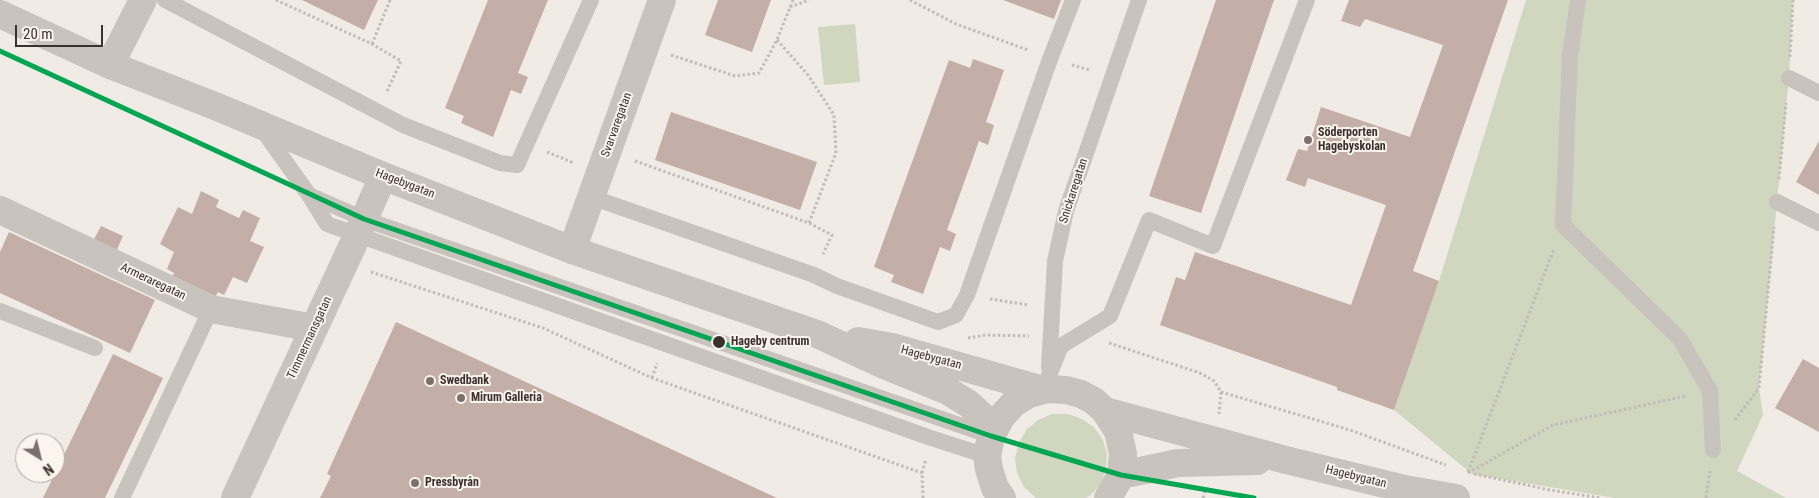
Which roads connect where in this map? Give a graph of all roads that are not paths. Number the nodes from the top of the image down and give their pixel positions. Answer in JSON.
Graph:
{"nodes":[{"id":1,"x":143,"y":0,"type":"edge"},
{"id":2,"x":165,"y":0,"type":"edge"},
{"id":3,"x":591,"y":0,"type":"edge"},
{"id":4,"x":662,"y":0,"type":"edge"},
{"id":5,"x":1073,"y":0,"type":"edge"},
{"id":6,"x":1140,"y":0,"type":"edge"},
{"id":7,"x":1307,"y":0,"type":"edge"},
{"id":8,"x":1578,"y":0,"type":"edge"},
{"id":9,"x":0,"y":14,"type":"edge"},
{"id":10,"x":110,"y":66,"type":"junction"},
{"id":11,"x":1789,"y":78,"type":"dead end"},
{"id":12,"x":1819,"y":93,"type":"edge"},
{"id":13,"x":260,"y":125,"type":"junction"},
{"id":14,"x":382,"y":176,"type":"junction"},
{"id":15,"x":591,"y":197,"type":"junction"},
{"id":16,"x":1777,"y":202,"type":"road end"},
{"id":17,"x":0,"y":210,"type":"edge"},
{"id":18,"x":1819,"y":223,"type":"edge"},
{"id":19,"x":361,"y":227,"type":"junction"},
{"id":20,"x":572,"y":250,"type":"junction"},
{"id":21,"x":211,"y":309,"type":"junction"},
{"id":22,"x":0,"y":311,"type":"edge"},
{"id":23,"x":314,"y":328,"type":"junction"},
{"id":24,"x":817,"y":334,"type":"junction"},
{"id":25,"x":95,"y":348,"type":"dead end"},
{"id":26,"x":1047,"y":386,"type":"junction"},
{"id":27,"x":1105,"y":411,"type":"junction"},
{"id":28,"x":991,"y":440,"type":"junction"},
{"id":29,"x":1713,"y":450,"type":"road end"},
{"id":30,"x":1286,"y":460,"type":"junction"},
{"id":31,"x":1114,"y":487,"type":"edge"},
{"id":32,"x":122,"y":498,"type":"edge"},
{"id":33,"x":235,"y":498,"type":"edge"},
{"id":34,"x":1002,"y":498,"type":"edge"},
{"id":35,"x":1456,"y":498,"type":"edge"}],
"edges":[{"from":1,"to":10,"type":"street"},
{"from":2,"to":3,"type":"lane"},
{"from":4,"to":15,"type":"street","name":"Svarvaregatan"},
{"from":5,"to":15,"type":"lane"},
{"from":6,"to":26,"type":"lane","name":"Snickaregatan"},
{"from":7,"to":26,"type":"lane"},
{"from":8,"to":29,"type":"lane"},
{"from":9,"to":10,"type":"street","name":"Hagebygatan"},
{"from":10,"to":13,"type":"street","name":"Hagebygatan"},
{"from":11,"to":12,"type":"lane"},
{"from":13,"to":14,"type":"street","name":"Hagebygatan"},
{"from":13,"to":19,"type":"lane"},
{"from":14,"to":19,"type":"street","name":"Timmermansgatan"},
{"from":14,"to":20,"type":"street","name":"Hagebygatan"},
{"from":15,"to":20,"type":"street","name":"Svarvaregatan"},
{"from":16,"to":18,"type":"lane"},
{"from":17,"to":21,"type":"street","name":"Armeraregatan"},
{"from":19,"to":23,"type":"street","name":"Timmermansgatan"},
{"from":19,"to":28,"type":"lane"},
{"from":19,"to":28,"type":"lane"},
{"from":20,"to":24,"type":"street","name":"Hagebygatan"},
{"from":21,"to":23,"type":"street","name":"Armeraregatan"},
{"from":21,"to":32,"type":"lane"},
{"from":22,"to":25,"type":"lane"},
{"from":23,"to":33,"type":"street","name":"Timmermansgatan"},
{"from":24,"to":26,"type":"street","name":"Hagebygatan"},
{"from":24,"to":28,"type":"street","name":"Hagebygatan"},
{"from":26,"to":27,"type":"street","name":"Hagebygatan"},
{"from":26,"to":28,"type":"street"},
{"from":27,"to":30,"type":"street","name":"Hagebygatan"},
{"from":27,"to":31,"type":"street"},
{"from":28,"to":34,"type":"street"},
{"from":30,"to":31,"type":"street","name":"Hagebygatan"},
{"from":30,"to":35,"type":"street","name":"Hagebygatan"}]}
